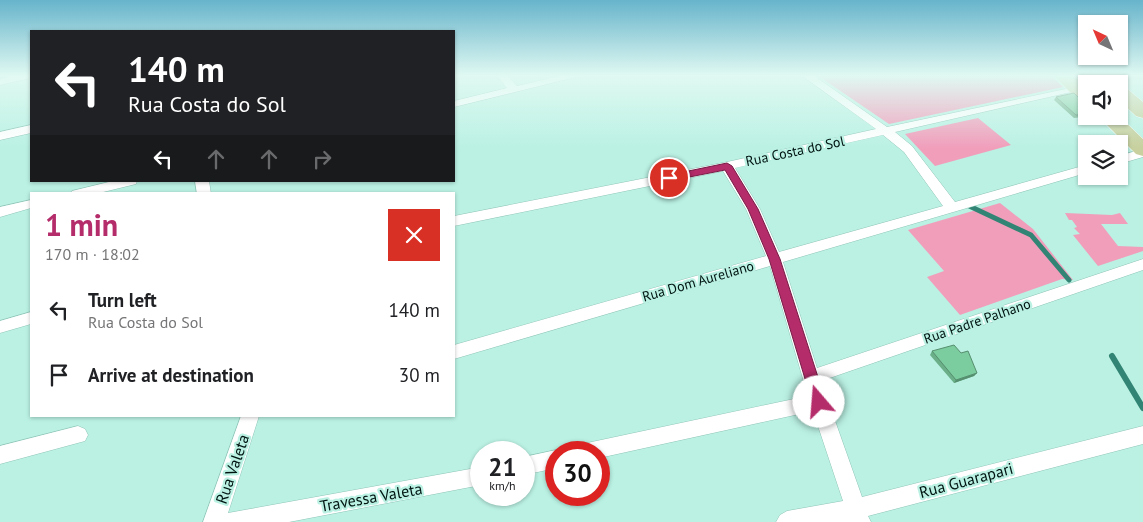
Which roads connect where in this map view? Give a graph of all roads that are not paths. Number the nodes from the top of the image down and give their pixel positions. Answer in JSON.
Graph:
{"nodes":[{"id":1,"x":474,"y":99,"type":"edge"},
{"id":2,"x":841,"y":99,"type":"edge"},
{"id":3,"x":1048,"y":99,"type":"edge"},
{"id":4,"x":1129,"y":99,"type":"edge"},
{"id":5,"x":455,"y":104,"type":"edge"},
{"id":6,"x":1143,"y":112,"type":"edge"},
{"id":7,"x":1116,"y":125,"type":"edge"},
{"id":8,"x":30,"y":128,"type":"edge"},
{"id":9,"x":886,"y":131,"type":"junction"},
{"id":10,"x":0,"y":136,"type":"edge"},
{"id":11,"x":1143,"y":152,"type":"edge"},
{"id":12,"x":1128,"y":157,"type":"edge"},
{"id":13,"x":727,"y":166,"type":"junction"},
{"id":14,"x":1078,"y":171,"type":"edge"},
{"id":15,"x":127,"y":182,"type":"edge"},
{"id":16,"x":85,"y":192,"type":"edge"},
{"id":17,"x":30,"y":204,"type":"edge"},
{"id":18,"x":951,"y":207,"type":"junction"},
{"id":19,"x":0,"y":212,"type":"edge"},
{"id":20,"x":455,"y":221,"type":"edge"},
{"id":21,"x":775,"y":259,"type":"junction"},
{"id":22,"x":1143,"y":264,"type":"edge"},
{"id":23,"x":30,"y":318,"type":"edge"},
{"id":24,"x":0,"y":327,"type":"edge"},
{"id":25,"x":455,"y":352,"type":"edge"},
{"id":26,"x":811,"y":377,"type":"junction"},
{"id":27,"x":819,"y":402,"type":"junction"},
{"id":28,"x":250,"y":417,"type":"edge"},
{"id":29,"x":78,"y":435,"type":"dead end"},
{"id":30,"x":1143,"y":435,"type":"edge"},
{"id":31,"x":610,"y":447,"type":"edge"},
{"id":32,"x":0,"y":455,"type":"edge"},
{"id":33,"x":470,"y":478,"type":"edge"},
{"id":34,"x":858,"y":515,"type":"edge"},
{"id":35,"x":214,"y":522,"type":"edge"},
{"id":36,"x":232,"y":522,"type":"edge"},
{"id":37,"x":788,"y":522,"type":"edge"}],
"edges":[{"from":1,"to":5,"type":"street"},
{"from":2,"to":9,"type":"street"},
{"from":3,"to":9,"type":"street","name":"Rua Costa do Sol"},
{"from":4,"to":6,"type":"main road"},
{"from":7,"to":11,"type":"main road"},
{"from":8,"to":10,"type":"street"},
{"from":9,"to":13,"type":"street","name":"Rua Costa do Sol"},
{"from":9,"to":18,"type":"street"},
{"from":11,"to":12,"type":"street"},
{"from":13,"to":20,"type":"street","name":"Rua Costa do Sol"},
{"from":13,"to":21,"type":"street"},
{"from":14,"to":18,"type":"street","name":"Rua Dom Aureliano"},
{"from":15,"to":16,"type":"street"},
{"from":17,"to":19,"type":"street"},
{"from":18,"to":21,"type":"street","name":"Rua Dom Aureliano"},
{"from":21,"to":25,"type":"street","name":"Rua Dom Aureliano"},
{"from":21,"to":26,"type":"street"},
{"from":22,"to":26,"type":"street","name":"Rua Padre Palhano"},
{"from":23,"to":24,"type":"street"},
{"from":26,"to":27,"type":"street"},
{"from":27,"to":31,"type":"street"},
{"from":27,"to":34,"type":"street"},
{"from":28,"to":35,"type":"street","name":"Rua Valeta"},
{"from":29,"to":32,"type":"street"},
{"from":30,"to":34,"type":"street","name":"Rua Guarapari"},
{"from":33,"to":36,"type":"street","name":"Travessa Valeta"},
{"from":34,"to":37,"type":"street","name":"Rua Guarapari"}]}
